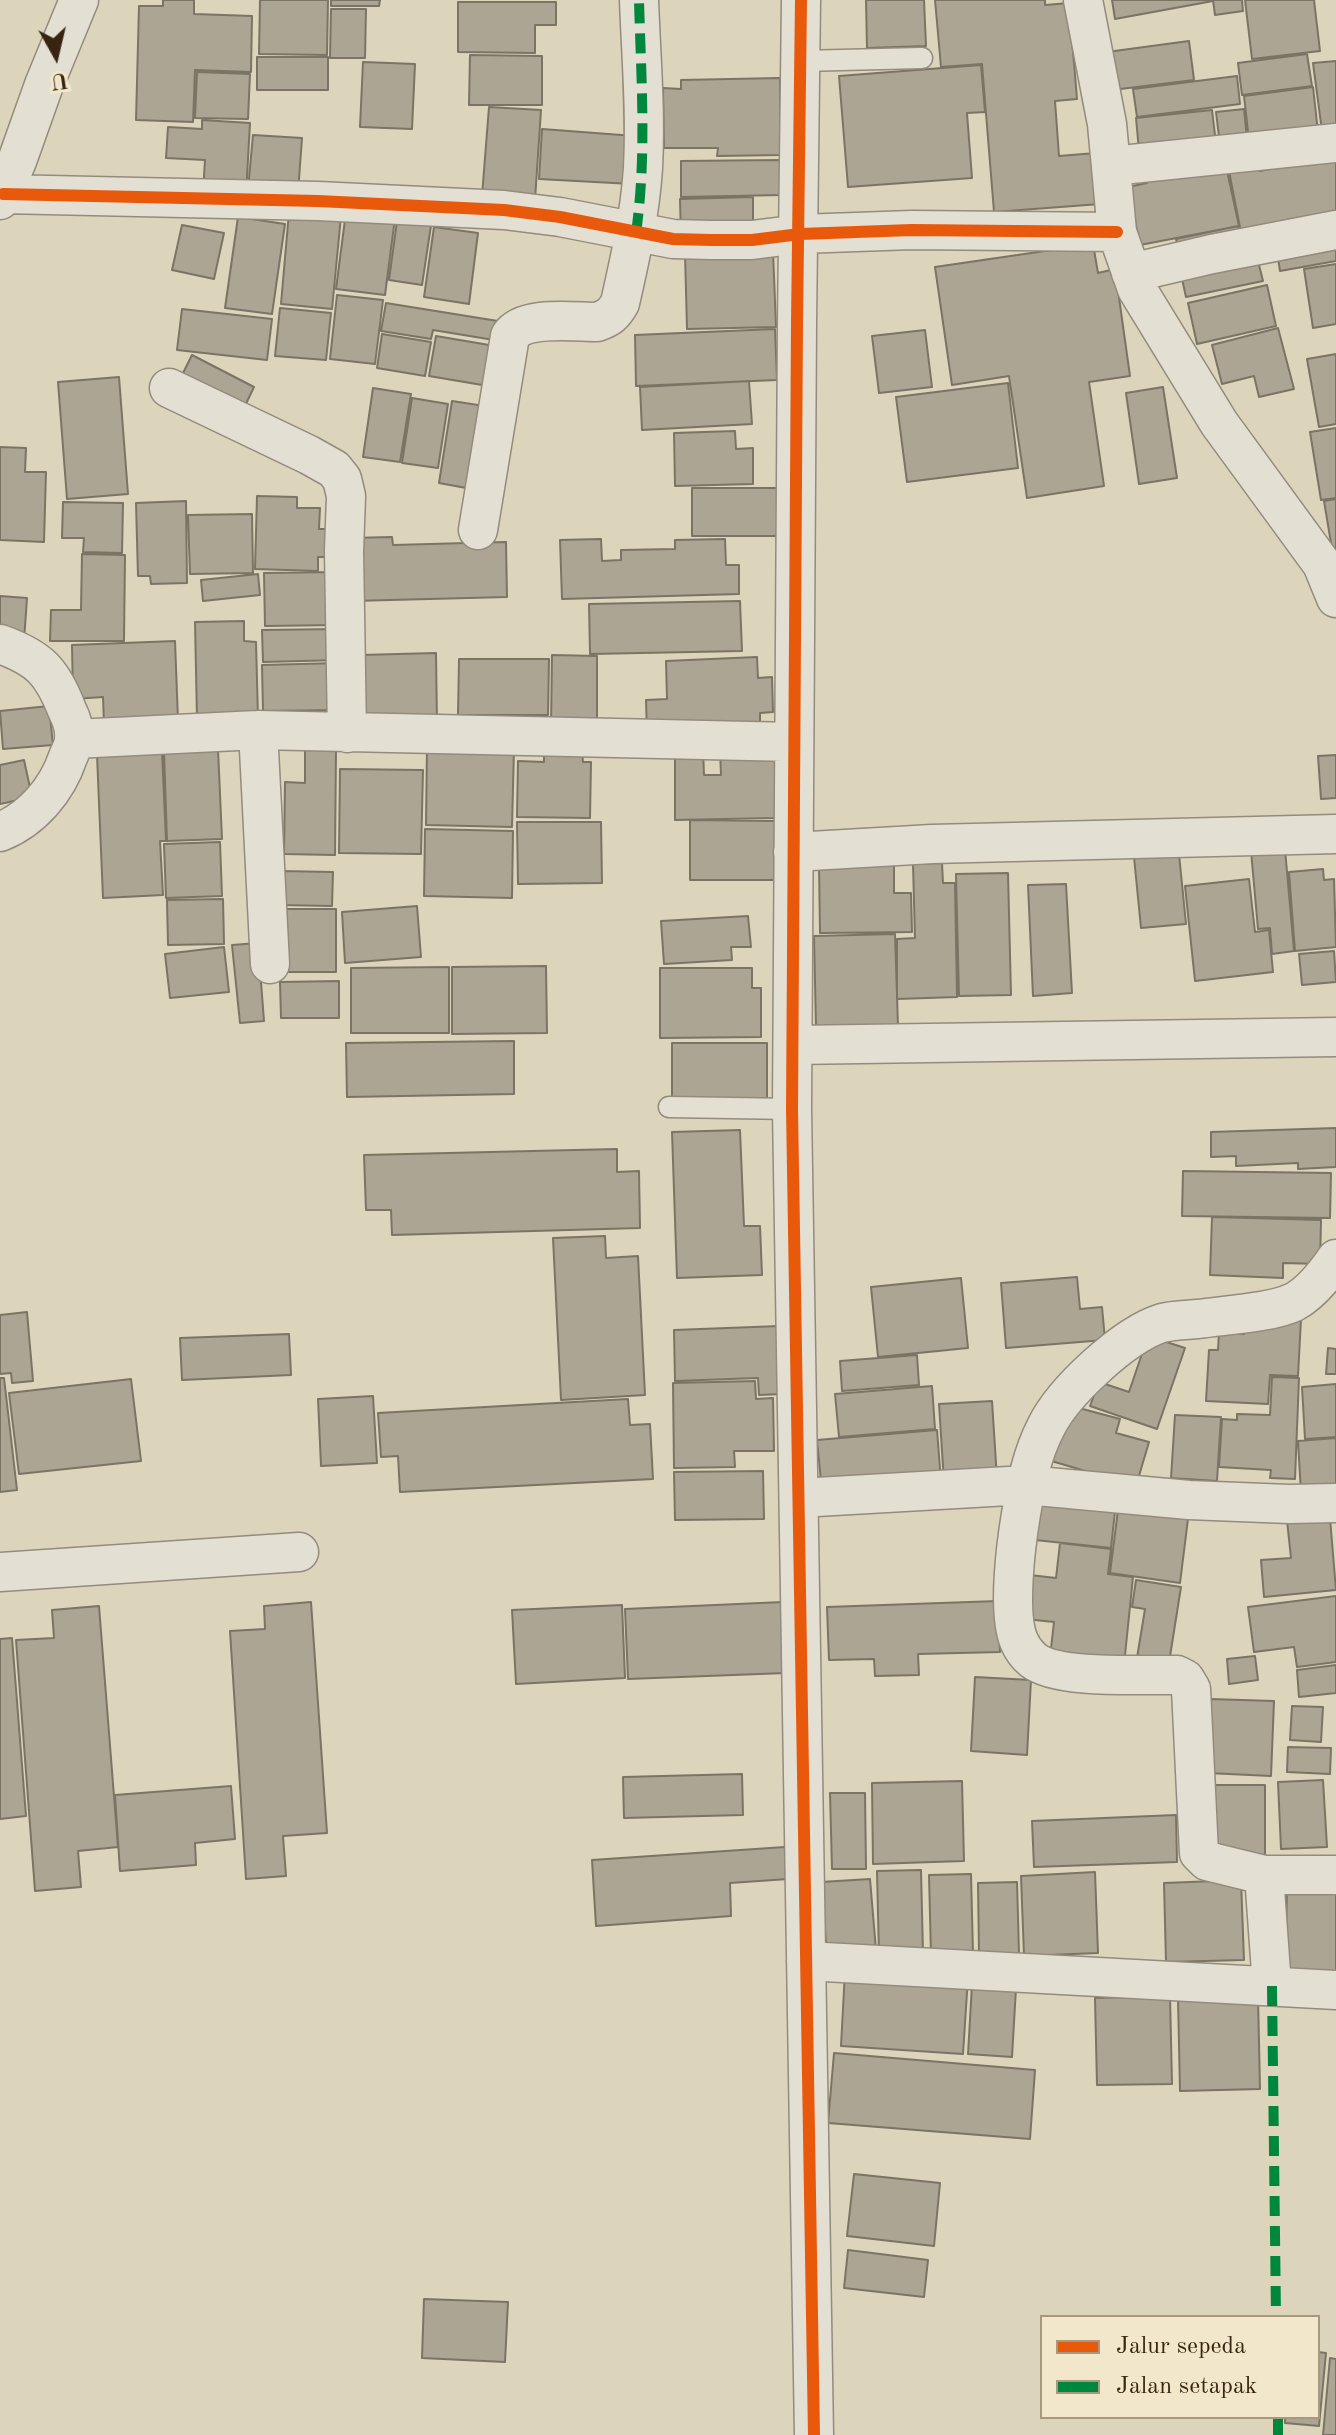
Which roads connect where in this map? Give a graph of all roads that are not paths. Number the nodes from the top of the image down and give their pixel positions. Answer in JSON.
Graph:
{"nodes":[{"id":1,"x":79,"y":0,"type":"edge"},
{"id":2,"x":639,"y":0,"type":"edge"},
{"id":3,"x":801,"y":0,"type":"edge"},
{"id":4,"x":1083,"y":0,"type":"edge"},
{"id":5,"x":922,"y":58,"type":"dead end"},
{"id":6,"x":801,"y":61,"type":"junction"},
{"id":7,"x":1336,"y":143,"type":"edge"},
{"id":8,"x":1112,"y":166,"type":"junction"},
{"id":9,"x":2,"y":197,"type":"edge"},
{"id":10,"x":1336,"y":230,"type":"edge"},
{"id":11,"x":1117,"y":232,"type":"junction"},
{"id":12,"x":636,"y":233,"type":"junction"},
{"id":13,"x":800,"y":234,"type":"junction"},
{"id":14,"x":1131,"y":273,"type":"junction"},
{"id":15,"x":169,"y":388,"type":"dead end"},
{"id":16,"x":478,"y":530,"type":"dead end"},
{"id":17,"x":1336,"y":598,"type":"edge"},
{"id":18,"x":0,"y":644,"type":"edge"},
{"id":19,"x":258,"y":730,"type":"junction"},
{"id":20,"x":347,"y":733,"type":"junction"},
{"id":21,"x":74,"y":739,"type":"junction"},
{"id":22,"x":794,"y":742,"type":"junction"},
{"id":23,"x":0,"y":832,"type":"edge"},
{"id":24,"x":1336,"y":834,"type":"edge"},
{"id":25,"x":793,"y":852,"type":"junction"},
{"id":26,"x":270,"y":964,"type":"dead end"},
{"id":27,"x":1336,"y":1037,"type":"edge"},
{"id":28,"x":793,"y":1045,"type":"junction"},
{"id":29,"x":669,"y":1107,"type":"dead end"},
{"id":30,"x":792,"y":1109,"type":"junction"},
{"id":31,"x":1336,"y":1259,"type":"edge"},
{"id":32,"x":1026,"y":1485,"type":"junction"},
{"id":33,"x":799,"y":1498,"type":"junction"},
{"id":34,"x":1336,"y":1503,"type":"edge"},
{"id":35,"x":299,"y":1552,"type":"dead end"},
{"id":36,"x":0,"y":1572,"type":"edge"},
{"id":37,"x":1264,"y":1875,"type":"junction"},
{"id":38,"x":1336,"y":1875,"type":"edge"},
{"id":39,"x":806,"y":1961,"type":"junction"},
{"id":40,"x":1272,"y":1986,"type":"junction"},
{"id":41,"x":1336,"y":1990,"type":"edge"},
{"id":42,"x":814,"y":2435,"type":"edge"}],
"edges":[{"from":1,"to":9,"type":"street"},
{"from":2,"to":12,"type":"street"},
{"from":3,"to":6,"type":"street"},
{"from":4,"to":8,"type":"street"},
{"from":5,"to":6,"type":"lane"},
{"from":6,"to":13,"type":"street"},
{"from":7,"to":8,"type":"street"},
{"from":8,"to":11,"type":"street"},
{"from":9,"to":12,"type":"street"},
{"from":10,"to":14,"type":"street"},
{"from":11,"to":13,"type":"street"},
{"from":11,"to":14,"type":"street"},
{"from":12,"to":13,"type":"street"},
{"from":12,"to":16,"type":"street"},
{"from":13,"to":22,"type":"street"},
{"from":14,"to":17,"type":"street"},
{"from":15,"to":20,"type":"street"},
{"from":18,"to":21,"type":"street"},
{"from":19,"to":20,"type":"street"},
{"from":19,"to":21,"type":"street"},
{"from":19,"to":26,"type":"street"},
{"from":20,"to":22,"type":"street"},
{"from":21,"to":23,"type":"street"},
{"from":22,"to":25,"type":"street"},
{"from":24,"to":25,"type":"street"},
{"from":25,"to":28,"type":"street"},
{"from":27,"to":28,"type":"street"},
{"from":28,"to":30,"type":"street"},
{"from":29,"to":30,"type":"lane"},
{"from":30,"to":33,"type":"street"},
{"from":31,"to":32,"type":"street"},
{"from":32,"to":33,"type":"street"},
{"from":32,"to":34,"type":"street"},
{"from":32,"to":37,"type":"street"},
{"from":33,"to":39,"type":"street"},
{"from":35,"to":36,"type":"street"},
{"from":37,"to":38,"type":"street"},
{"from":37,"to":40,"type":"street"},
{"from":39,"to":40,"type":"street"},
{"from":39,"to":42,"type":"street"},
{"from":40,"to":41,"type":"street"}]}
